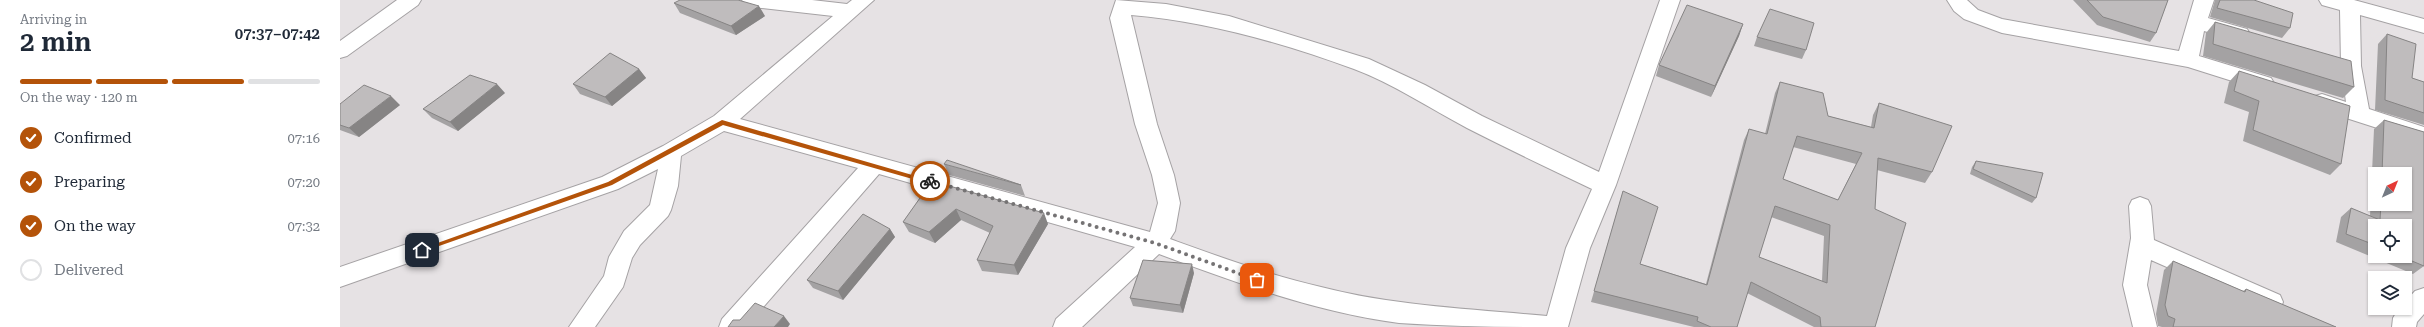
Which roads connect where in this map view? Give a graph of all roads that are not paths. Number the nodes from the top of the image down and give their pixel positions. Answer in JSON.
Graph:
{"nodes":[{"id":1,"x":411,"y":0,"type":"edge"},
{"id":2,"x":752,"y":0,"type":"edge"},
{"id":3,"x":1670,"y":0,"type":"edge"},
{"id":4,"x":1957,"y":0,"type":"edge"},
{"id":5,"x":2204,"y":0,"type":"edge"},
{"id":6,"x":2329,"y":0,"type":"edge"},
{"id":7,"x":1124,"y":4,"type":"edge"},
{"id":8,"x":857,"y":6,"type":"edge"},
{"id":9,"x":2350,"y":6,"type":"junction"},
{"id":10,"x":2197,"y":22,"type":"junction"},
{"id":11,"x":2424,"y":26,"type":"edge"},
{"id":12,"x":2259,"y":40,"type":"edge"},
{"id":13,"x":340,"y":51,"type":"edge"},
{"id":14,"x":2188,"y":60,"type":"junction"},
{"id":15,"x":2282,"y":88,"type":"edge"},
{"id":16,"x":2303,"y":95,"type":"edge"},
{"id":17,"x":2359,"y":114,"type":"junction"},
{"id":18,"x":722,"y":122,"type":"junction"},
{"id":19,"x":2424,"y":134,"type":"edge"},
{"id":20,"x":671,"y":152,"type":"junction"},
{"id":21,"x":873,"y":166,"type":"junction"},
{"id":22,"x":1606,"y":185,"type":"junction"},
{"id":23,"x":2140,"y":206,"type":"dead end"},
{"id":24,"x":1155,"y":243,"type":"junction"},
{"id":25,"x":2142,"y":245,"type":"junction"},
{"id":26,"x":340,"y":277,"type":"edge"},
{"id":27,"x":2424,"y":298,"type":"edge"},
{"id":28,"x":2291,"y":310,"type":"edge"},
{"id":29,"x":581,"y":327,"type":"edge"},
{"id":30,"x":731,"y":327,"type":"edge"},
{"id":31,"x":1065,"y":327,"type":"edge"},
{"id":32,"x":1551,"y":327,"type":"edge"},
{"id":33,"x":1556,"y":327,"type":"edge"},
{"id":34,"x":2145,"y":327,"type":"edge"},
{"id":35,"x":2404,"y":327,"type":"edge"}],
"edges":[{"from":1,"to":13,"type":"street"},
{"from":2,"to":8,"type":"street"},
{"from":3,"to":22,"type":"street"},
{"from":4,"to":14,"type":"street"},
{"from":5,"to":10,"type":"street"},
{"from":6,"to":9,"type":"street"},
{"from":7,"to":22,"type":"street"},
{"from":7,"to":24,"type":"street"},
{"from":8,"to":18,"type":"street"},
{"from":9,"to":11,"type":"street"},
{"from":9,"to":17,"type":"street"},
{"from":10,"to":12,"type":"street"},
{"from":10,"to":14,"type":"street"},
{"from":14,"to":15,"type":"street"},
{"from":16,"to":17,"type":"street"},
{"from":17,"to":19,"type":"street"},
{"from":18,"to":20,"type":"street"},
{"from":18,"to":21,"type":"street"},
{"from":20,"to":26,"type":"street"},
{"from":20,"to":29,"type":"street"},
{"from":21,"to":24,"type":"street"},
{"from":21,"to":30,"type":"street"},
{"from":22,"to":33,"type":"street"},
{"from":23,"to":25,"type":"street"},
{"from":24,"to":31,"type":"street"},
{"from":24,"to":32,"type":"street"},
{"from":25,"to":28,"type":"street"},
{"from":25,"to":34,"type":"street"},
{"from":27,"to":35,"type":"street"}]}
